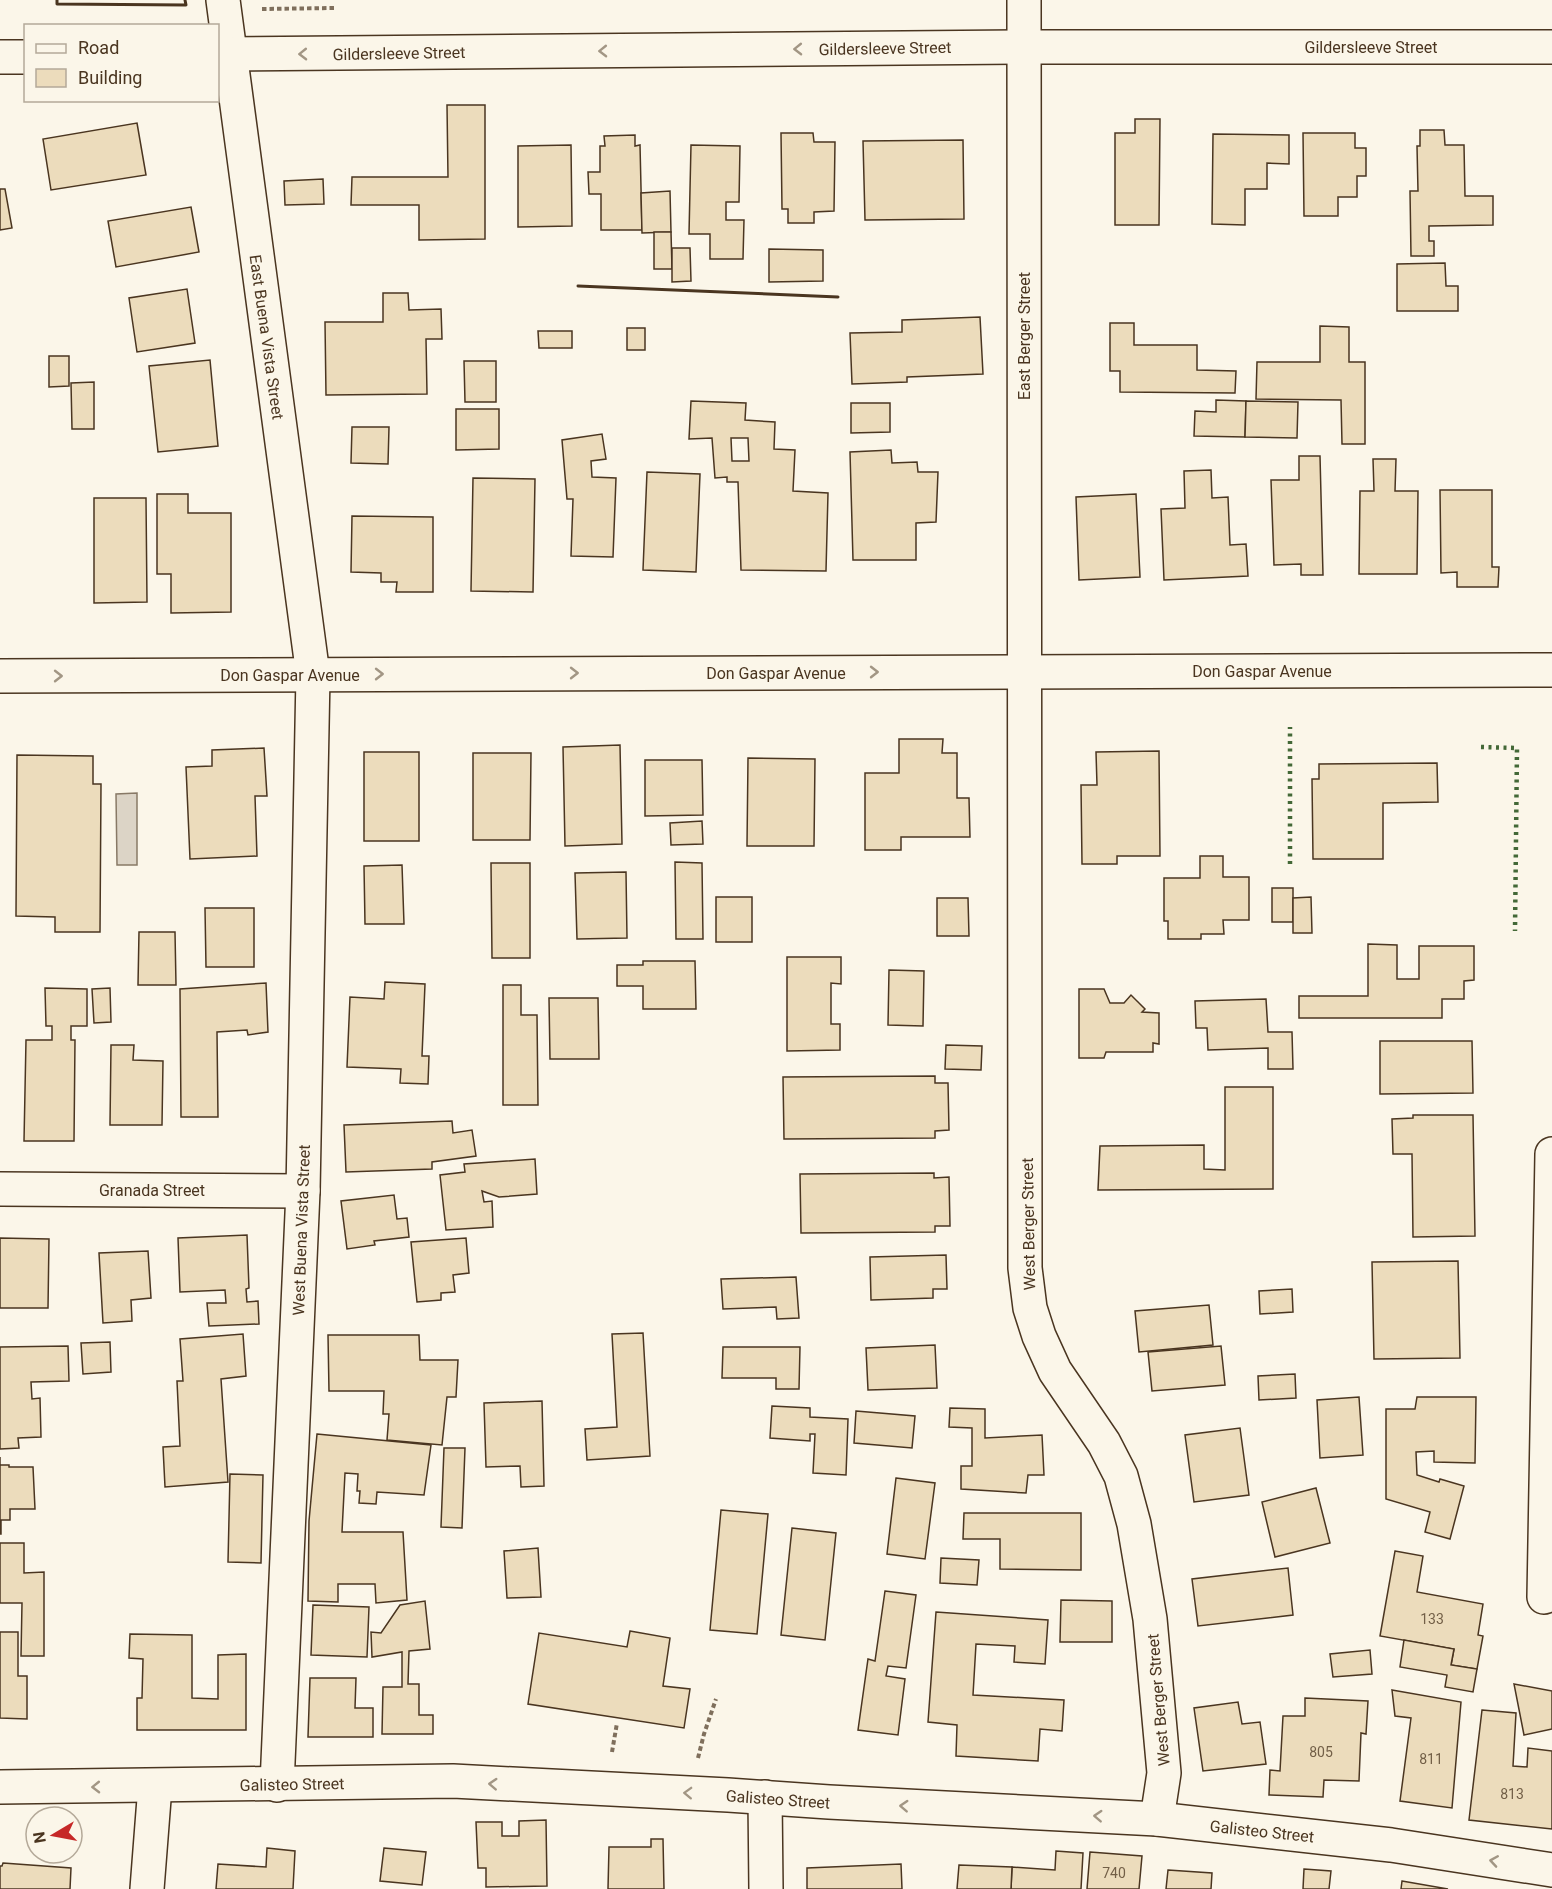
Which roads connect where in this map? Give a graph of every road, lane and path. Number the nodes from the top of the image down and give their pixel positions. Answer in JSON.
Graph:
{"nodes":[{"id":1,"x":223,"y":0,"type":"edge"},
{"id":2,"x":1024,"y":0,"type":"edge"},
{"id":3,"x":334,"y":8,"type":"dead end"},
{"id":4,"x":255,"y":9,"type":"dead end"},
{"id":5,"x":1025,"y":47,"type":"junction"},
{"id":6,"x":1552,"y":47,"type":"edge"},
{"id":7,"x":224,"y":54,"type":"edge"},
{"id":8,"x":0,"y":57,"type":"edge"},
{"id":9,"x":24,"y":57,"type":"edge"},
{"id":10,"x":1552,"y":670,"type":"edge"},
{"id":11,"x":1024,"y":671,"type":"junction"},
{"id":12,"x":313,"y":675,"type":"junction"},
{"id":13,"x":0,"y":676,"type":"edge"},
{"id":14,"x":1552,"y":1154,"type":"edge"},
{"id":15,"x":0,"y":1189,"type":"edge"},
{"id":16,"x":303,"y":1191,"type":"junction"},
{"id":17,"x":1544,"y":1597,"type":"dead end"},
{"id":18,"x":716,"y":1699,"type":"dead end"},
{"id":19,"x":617,"y":1723,"type":"dead end"},
{"id":20,"x":612,"y":1756,"type":"dead end"},
{"id":21,"x":697,"y":1762,"type":"dead end"},
{"id":22,"x":277,"y":1785,"type":"junction"},
{"id":23,"x":154,"y":1786,"type":"junction"},
{"id":24,"x":0,"y":1787,"type":"edge"},
{"id":25,"x":765,"y":1797,"type":"junction"},
{"id":26,"x":1157,"y":1819,"type":"junction"},
{"id":27,"x":1552,"y":1870,"type":"edge"},
{"id":28,"x":147,"y":1889,"type":"edge"},
{"id":29,"x":766,"y":1889,"type":"edge"}],
"edges":[{"from":1,"to":7,"type":"street","name":"East Buena Vista Street"},
{"from":2,"to":5,"type":"street","name":"East Berger Street"},
{"from":3,"to":4,"type":"path"},
{"from":5,"to":6,"type":"street","name":"Gildersleeve Street"},
{"from":5,"to":7,"type":"street","name":"Gildersleeve Street","one_way":true},
{"from":5,"to":11,"type":"street","name":"East Berger Street"},
{"from":7,"to":12,"type":"street","name":"East Buena Vista Street"},
{"from":8,"to":9,"type":"street"},
{"from":10,"to":11,"type":"street","name":"Don Gaspar Avenue"},
{"from":12,"to":11,"type":"street","name":"Don Gaspar Avenue","one_way":true},
{"from":11,"to":26,"type":"street","name":"West Berger Street"},
{"from":13,"to":12,"type":"street","name":"Don Gaspar Avenue","one_way":true},
{"from":12,"to":16,"type":"street","name":"West Buena Vista Street"},
{"from":14,"to":17,"type":"street"},
{"from":15,"to":16,"type":"street","name":"Granada Street"},
{"from":16,"to":22,"type":"street","name":"West Buena Vista Street"},
{"from":18,"to":21,"type":"path"},
{"from":19,"to":20,"type":"path"},
{"from":22,"to":23,"type":"street","name":"Galisteo Street"},
{"from":25,"to":22,"type":"street","name":"Galisteo Street","one_way":true},
{"from":23,"to":24,"type":"street","name":"Galisteo Street","one_way":true},
{"from":23,"to":28,"type":"street"},
{"from":26,"to":25,"type":"street","name":"Galisteo Street","one_way":true},
{"from":25,"to":29,"type":"street"},
{"from":27,"to":26,"type":"street","name":"Galisteo Street","one_way":true}]}
